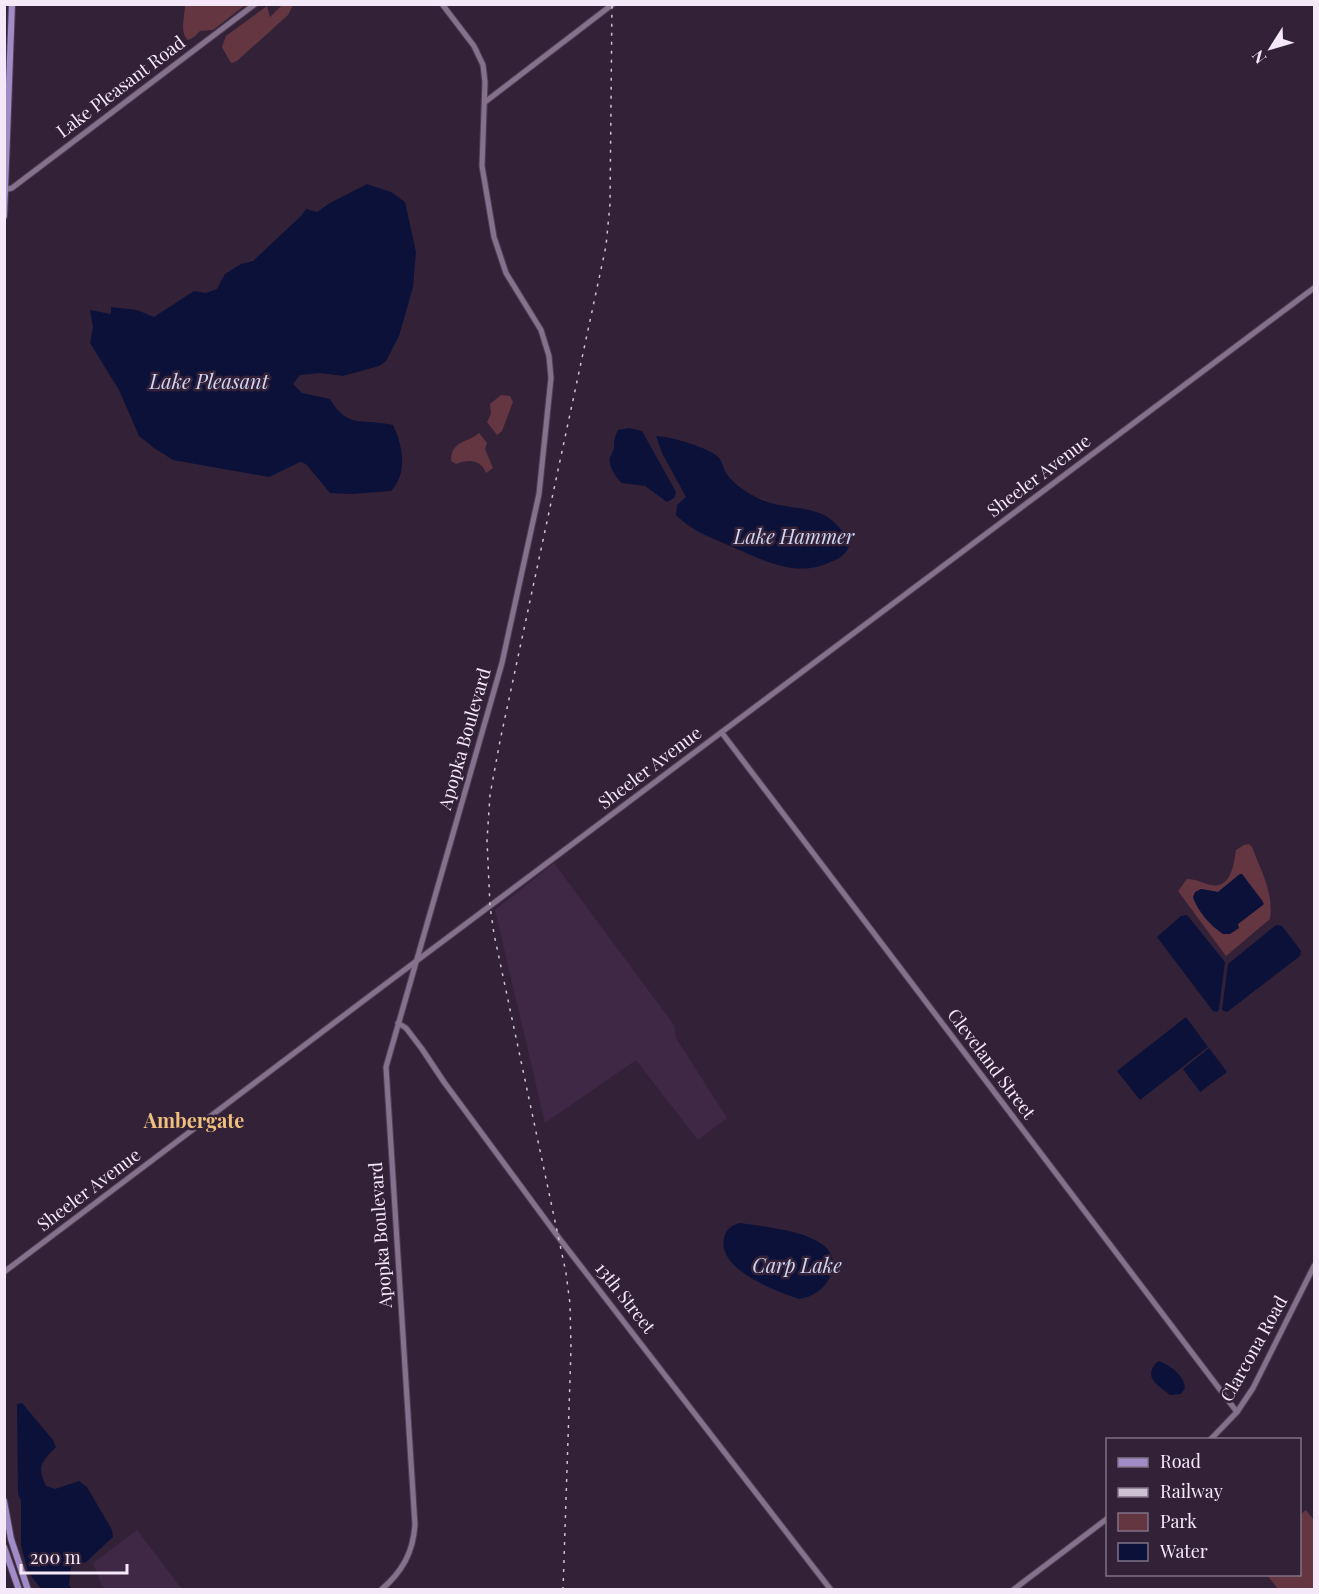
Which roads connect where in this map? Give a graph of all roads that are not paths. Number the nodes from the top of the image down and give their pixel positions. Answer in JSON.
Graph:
{"nodes":[{"id":1,"x":12,"y":4,"type":"edge"},
{"id":2,"x":255,"y":4,"type":"edge"},
{"id":3,"x":442,"y":4,"type":"edge"},
{"id":4,"x":613,"y":4,"type":"edge"},
{"id":5,"x":7,"y":83,"type":"edge"},
{"id":6,"x":485,"y":102,"type":"junction"},
{"id":7,"x":5,"y":190,"type":"edge"},
{"id":8,"x":4,"y":216,"type":"edge"},
{"id":9,"x":1314,"y":288,"type":"edge"},
{"id":10,"x":722,"y":733,"type":"junction"},
{"id":11,"x":416,"y":961,"type":"junction"},
{"id":12,"x":398,"y":1023,"type":"junction"},
{"id":13,"x":1314,"y":1266,"type":"edge"},
{"id":14,"x":4,"y":1272,"type":"edge"},
{"id":15,"x":1236,"y":1412,"type":"junction"},
{"id":16,"x":1212,"y":1438,"type":"edge"},
{"id":17,"x":4,"y":1501,"type":"edge"},
{"id":18,"x":1106,"y":1519,"type":"edge"},
{"id":19,"x":4,"y":1547,"type":"edge"},
{"id":20,"x":19,"y":1590,"type":"edge"},
{"id":21,"x":28,"y":1590,"type":"edge"},
{"id":22,"x":381,"y":1590,"type":"edge"},
{"id":23,"x":831,"y":1590,"type":"edge"},
{"id":24,"x":1013,"y":1590,"type":"edge"}],
"edges":[{"from":1,"to":5,"type":"main road"},
{"from":2,"to":7,"type":"street","name":"Lake Pleasant Road"},
{"from":3,"to":6,"type":"street","name":"Apopka Boulevard"},
{"from":4,"to":6,"type":"street"},
{"from":5,"to":7,"type":"main road"},
{"from":6,"to":11,"type":"street","name":"Apopka Boulevard"},
{"from":7,"to":8,"type":"main road"},
{"from":9,"to":10,"type":"street","name":"Sheeler Avenue"},
{"from":10,"to":11,"type":"street","name":"Sheeler Avenue"},
{"from":10,"to":15,"type":"street","name":"Cleveland Street"},
{"from":11,"to":12,"type":"street","name":"Apopka Boulevard"},
{"from":11,"to":14,"type":"street","name":"Sheeler Avenue"},
{"from":12,"to":22,"type":"street","name":"Apopka Boulevard"},
{"from":12,"to":23,"type":"street","name":"13th Street"},
{"from":13,"to":15,"type":"street","name":"Clarcona Road"},
{"from":15,"to":16,"type":"street","name":"Clarcona Road"},
{"from":17,"to":21,"type":"main road"},
{"from":18,"to":24,"type":"street"},
{"from":19,"to":20,"type":"main road"}]}
